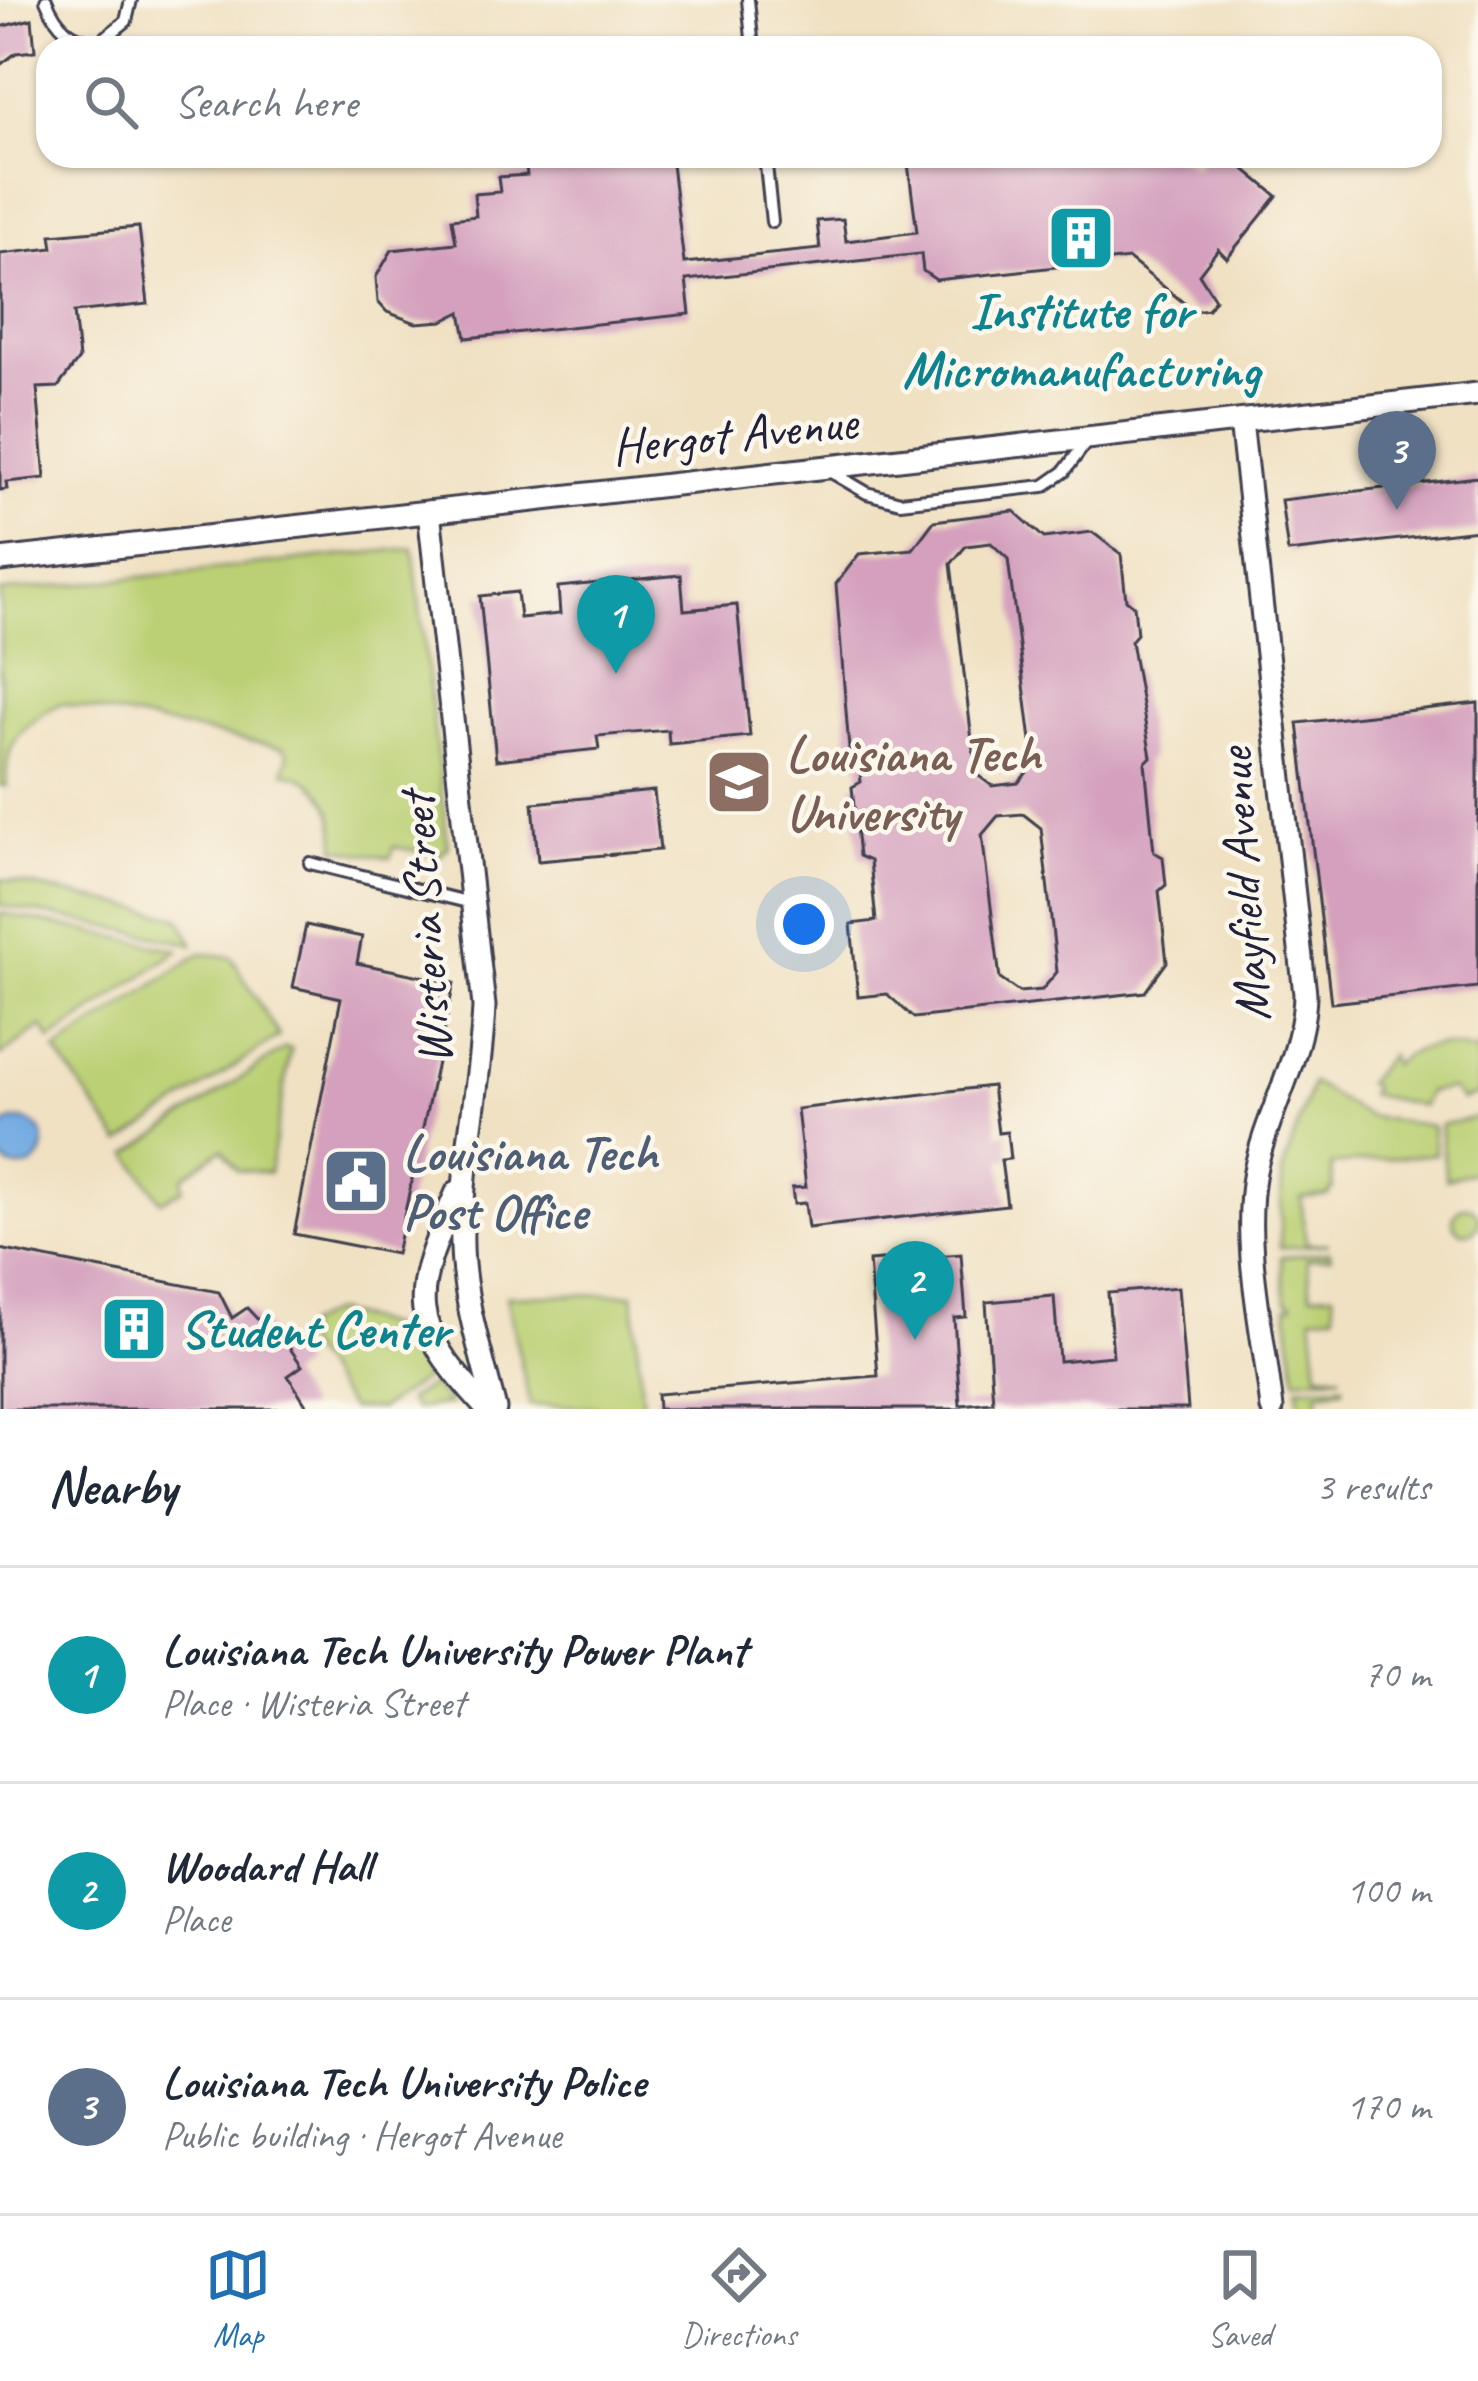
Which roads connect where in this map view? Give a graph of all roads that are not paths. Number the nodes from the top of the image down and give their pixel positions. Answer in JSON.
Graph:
{"nodes":[{"id":1,"x":46,"y":0,"type":"edge"},
{"id":2,"x":131,"y":0,"type":"edge"},
{"id":3,"x":748,"y":0,"type":"edge"},
{"id":4,"x":72,"y":36,"type":"edge"},
{"id":5,"x":107,"y":36,"type":"edge"},
{"id":6,"x":752,"y":36,"type":"edge"},
{"id":7,"x":766,"y":168,"type":"edge"},
{"id":8,"x":772,"y":222,"type":"dead end"},
{"id":9,"x":1478,"y":394,"type":"edge"},
{"id":10,"x":1241,"y":421,"type":"junction"},
{"id":11,"x":1089,"y":438,"type":"junction"},
{"id":12,"x":825,"y":469,"type":"junction"},
{"id":13,"x":429,"y":512,"type":"junction"},
{"id":14,"x":0,"y":560,"type":"edge"},
{"id":15,"x":310,"y":863,"type":"dead end"},
{"id":16,"x":474,"y":904,"type":"junction"},
{"id":17,"x":464,"y":1175,"type":"junction"},
{"id":18,"x":491,"y":1409,"type":"edge"},
{"id":19,"x":1272,"y":1409,"type":"edge"}],
"edges":[{"from":1,"to":4,"type":"lane"},
{"from":2,"to":5,"type":"lane"},
{"from":3,"to":6,"type":"lane"},
{"from":7,"to":8,"type":"lane"},
{"from":9,"to":10,"type":"street","name":"Hergot Avenue"},
{"from":10,"to":11,"type":"street","name":"Hergot Avenue"},
{"from":10,"to":19,"type":"street","name":"Mayfield Avenue"},
{"from":11,"to":12,"type":"street","name":"Hergot Avenue"},
{"from":11,"to":12,"type":"lane"},
{"from":12,"to":13,"type":"street","name":"Hergot Avenue"},
{"from":13,"to":14,"type":"street","name":"Hergot Avenue"},
{"from":13,"to":16,"type":"street","name":"Wisteria Street"},
{"from":15,"to":16,"type":"lane"},
{"from":16,"to":17,"type":"street","name":"Wisteria Street"},
{"from":17,"to":18,"type":"street","name":"Wisteria Street"},
{"from":17,"to":18,"type":"street"}]}
